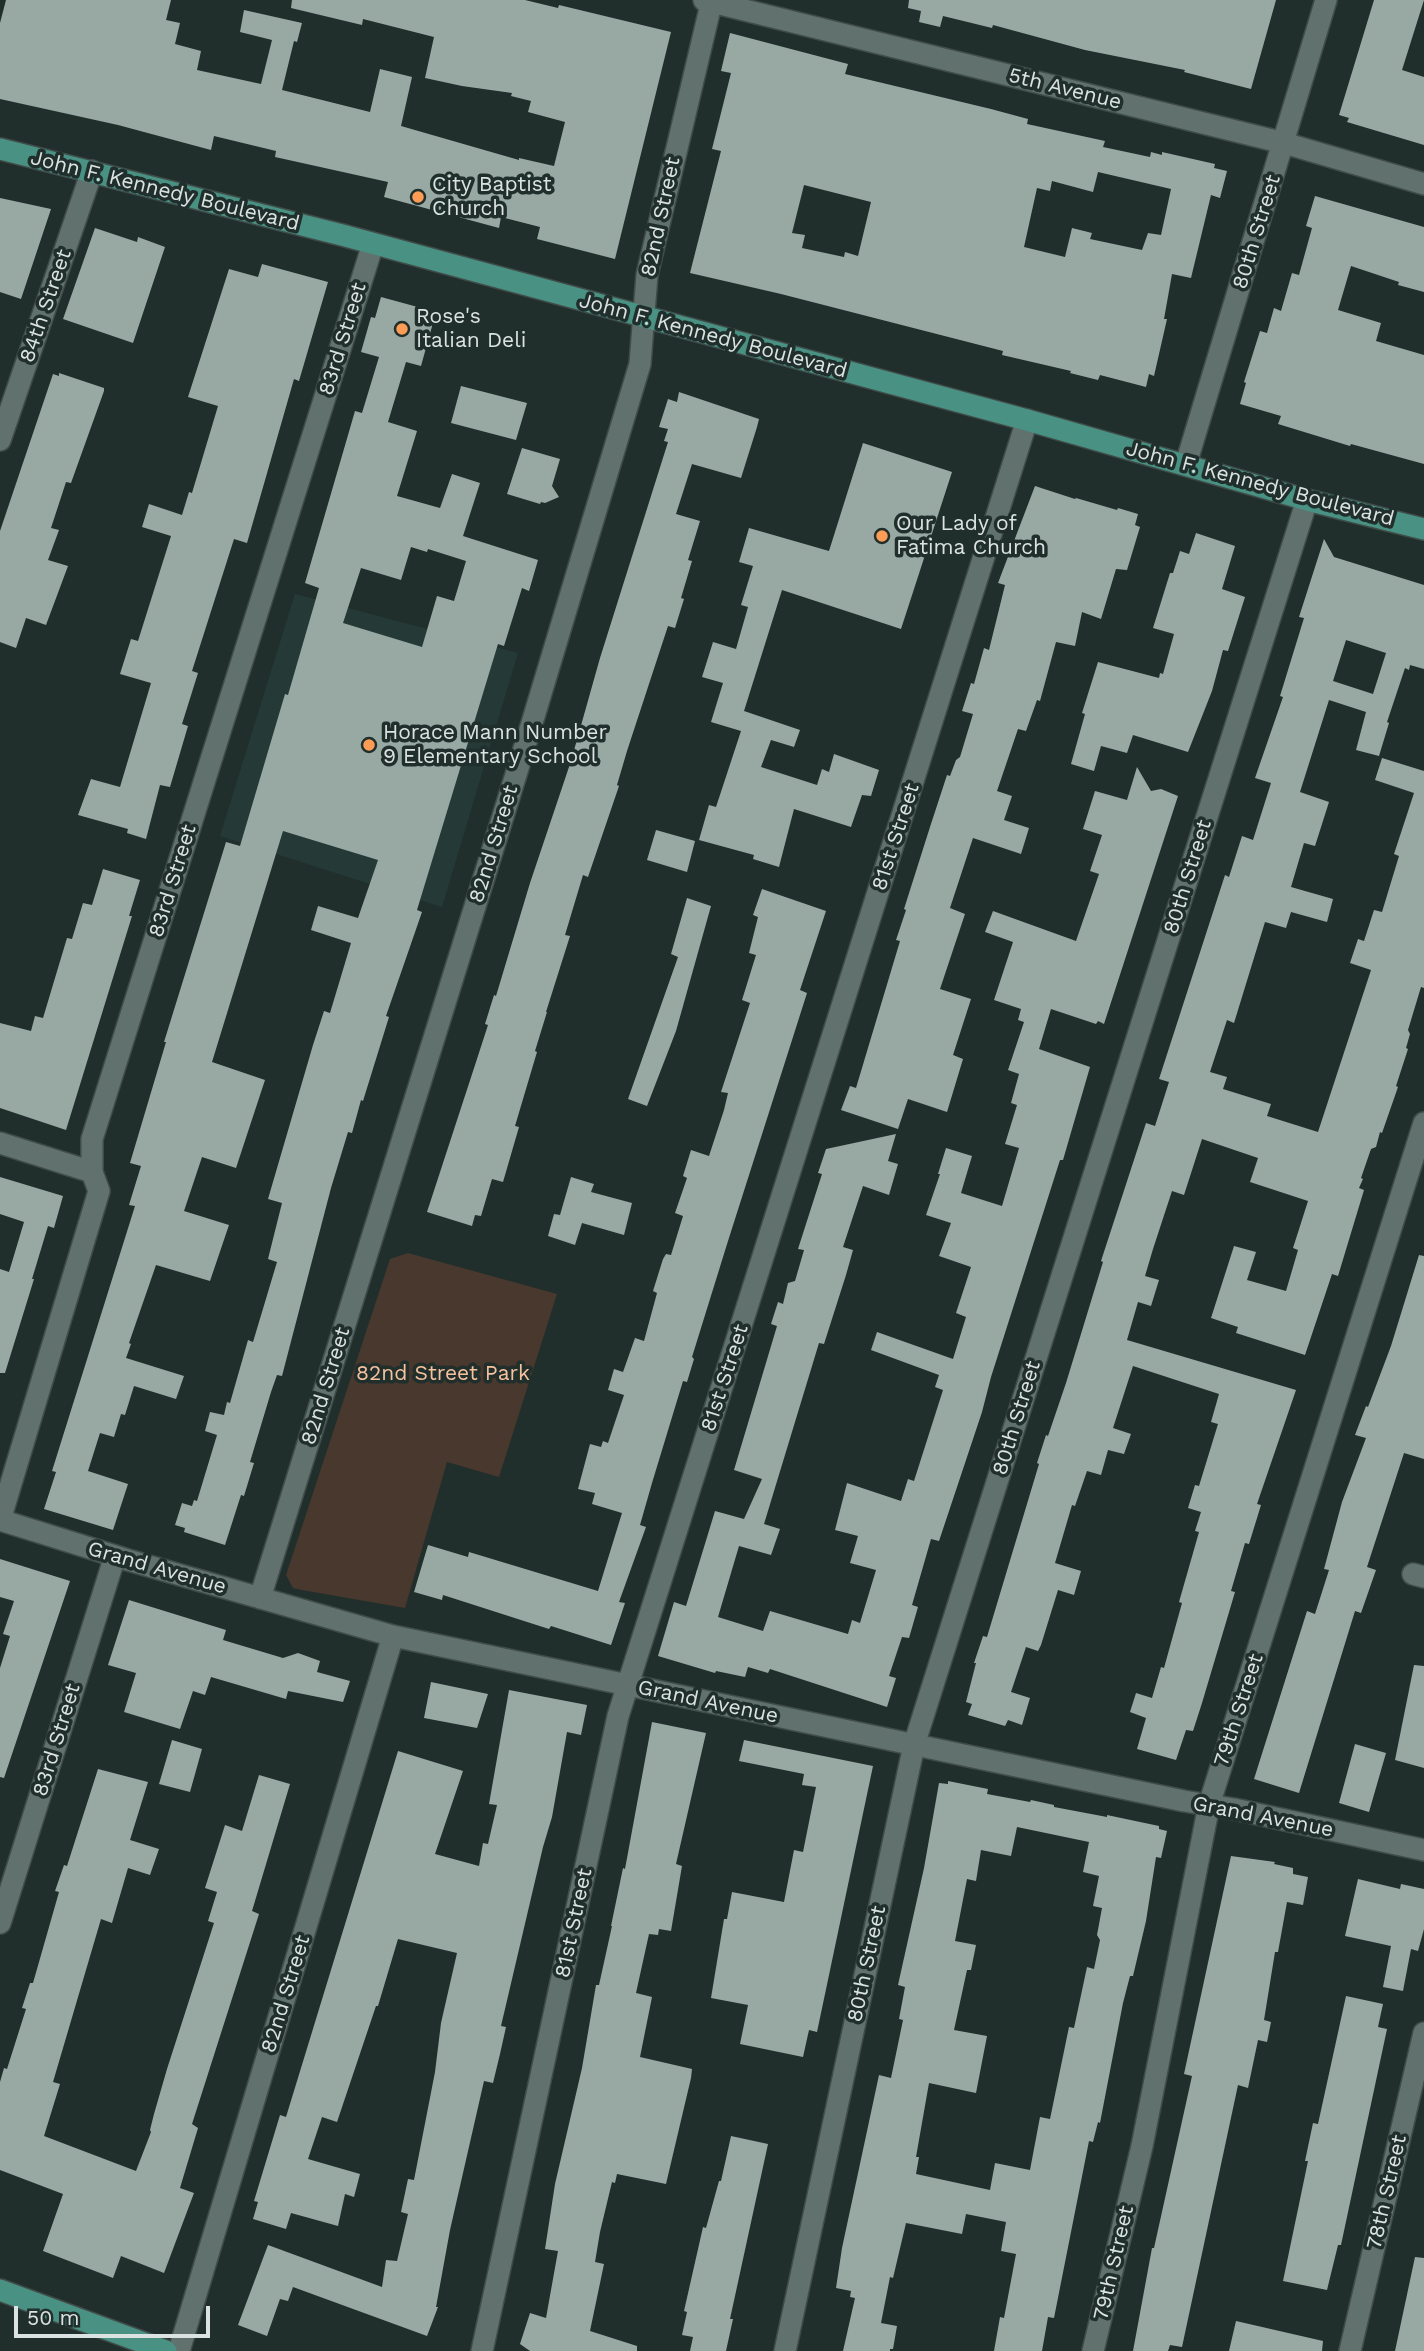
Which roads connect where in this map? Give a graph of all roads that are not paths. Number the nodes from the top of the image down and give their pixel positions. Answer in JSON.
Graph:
{"nodes":[{"id":1,"x":1326,"y":0,"type":"edge"},
{"id":2,"x":709,"y":1,"type":"edge"},
{"id":3,"x":1284,"y":143,"type":"junction"},
{"id":4,"x":0,"y":149,"type":"edge"},
{"id":5,"x":92,"y":172,"type":"junction"},
{"id":6,"x":1424,"y":184,"type":"edge"},
{"id":7,"x":373,"y":244,"type":"junction"},
{"id":8,"x":644,"y":317,"type":"junction"},
{"id":9,"x":1027,"y":420,"type":"junction"},
{"id":10,"x":0,"y":440,"type":"edge"},
{"id":11,"x":1186,"y":464,"type":"junction"},
{"id":12,"x":1307,"y":500,"type":"junction"},
{"id":13,"x":1424,"y":529,"type":"edge"},
{"id":14,"x":1424,"y":1123,"type":"edge"},
{"id":15,"x":0,"y":1143,"type":"edge"},
{"id":16,"x":92,"y":1172,"type":"junction"},
{"id":17,"x":0,"y":1520,"type":"edge"},
{"id":18,"x":115,"y":1556,"type":"junction"},
{"id":19,"x":260,"y":1598,"type":"junction"},
{"id":20,"x":393,"y":1636,"type":"junction"},
{"id":21,"x":628,"y":1685,"type":"junction"},
{"id":22,"x":914,"y":1745,"type":"junction"},
{"id":23,"x":1209,"y":1805,"type":"junction"},
{"id":24,"x":1424,"y":1850,"type":"edge"},
{"id":25,"x":0,"y":1923,"type":"edge"},
{"id":26,"x":1424,"y":2033,"type":"edge"},
{"id":27,"x":0,"y":2290,"type":"edge"},
{"id":28,"x":166,"y":2351,"type":"edge"},
{"id":29,"x":179,"y":2351,"type":"edge"},
{"id":30,"x":482,"y":2351,"type":"edge"},
{"id":31,"x":785,"y":2351,"type":"edge"},
{"id":32,"x":1093,"y":2351,"type":"edge"},
{"id":33,"x":1350,"y":2351,"type":"edge"}],
"edges":[{"from":1,"to":3,"type":"street","name":"80th Street"},
{"from":2,"to":3,"type":"street","name":"5th Avenue"},
{"from":2,"to":8,"type":"street","name":"82nd Street"},
{"from":3,"to":6,"type":"street","name":"5th Avenue"},
{"from":3,"to":11,"type":"street","name":"80th Street"},
{"from":4,"to":5,"type":"main road","name":"John F. Kennedy Boulevard"},
{"from":5,"to":7,"type":"main road","name":"John F. Kennedy Boulevard"},
{"from":5,"to":10,"type":"street","name":"84th Street"},
{"from":7,"to":8,"type":"main road","name":"John F. Kennedy Boulevard"},
{"from":7,"to":16,"type":"street","name":"83rd Street"},
{"from":8,"to":9,"type":"main road","name":"John F. Kennedy Boulevard"},
{"from":8,"to":19,"type":"street","name":"82nd Street"},
{"from":9,"to":11,"type":"main road","name":"John F. Kennedy Boulevard"},
{"from":9,"to":21,"type":"street","name":"81st Street"},
{"from":11,"to":12,"type":"main road","name":"John F. Kennedy Boulevard"},
{"from":12,"to":13,"type":"main road","name":"John F. Kennedy Boulevard"},
{"from":12,"to":22,"type":"street","name":"80th Street"},
{"from":14,"to":23,"type":"street","name":"79th Street"},
{"from":15,"to":16,"type":"street"},
{"from":16,"to":17,"type":"street","name":"83rd Street"},
{"from":17,"to":18,"type":"street","name":"Grand Avenue"},
{"from":18,"to":19,"type":"street","name":"Grand Avenue"},
{"from":18,"to":25,"type":"street","name":"83rd Street"},
{"from":19,"to":20,"type":"street","name":"Grand Avenue"},
{"from":20,"to":21,"type":"street","name":"Grand Avenue"},
{"from":20,"to":29,"type":"street","name":"82nd Street"},
{"from":21,"to":22,"type":"street","name":"Grand Avenue"},
{"from":21,"to":30,"type":"street","name":"81st Street"},
{"from":22,"to":23,"type":"street","name":"Grand Avenue"},
{"from":22,"to":31,"type":"street","name":"80th Street"},
{"from":23,"to":24,"type":"street","name":"Grand Avenue"},
{"from":23,"to":32,"type":"street","name":"79th Street"},
{"from":26,"to":33,"type":"street","name":"78th Street"},
{"from":27,"to":28,"type":"main road"}]}
